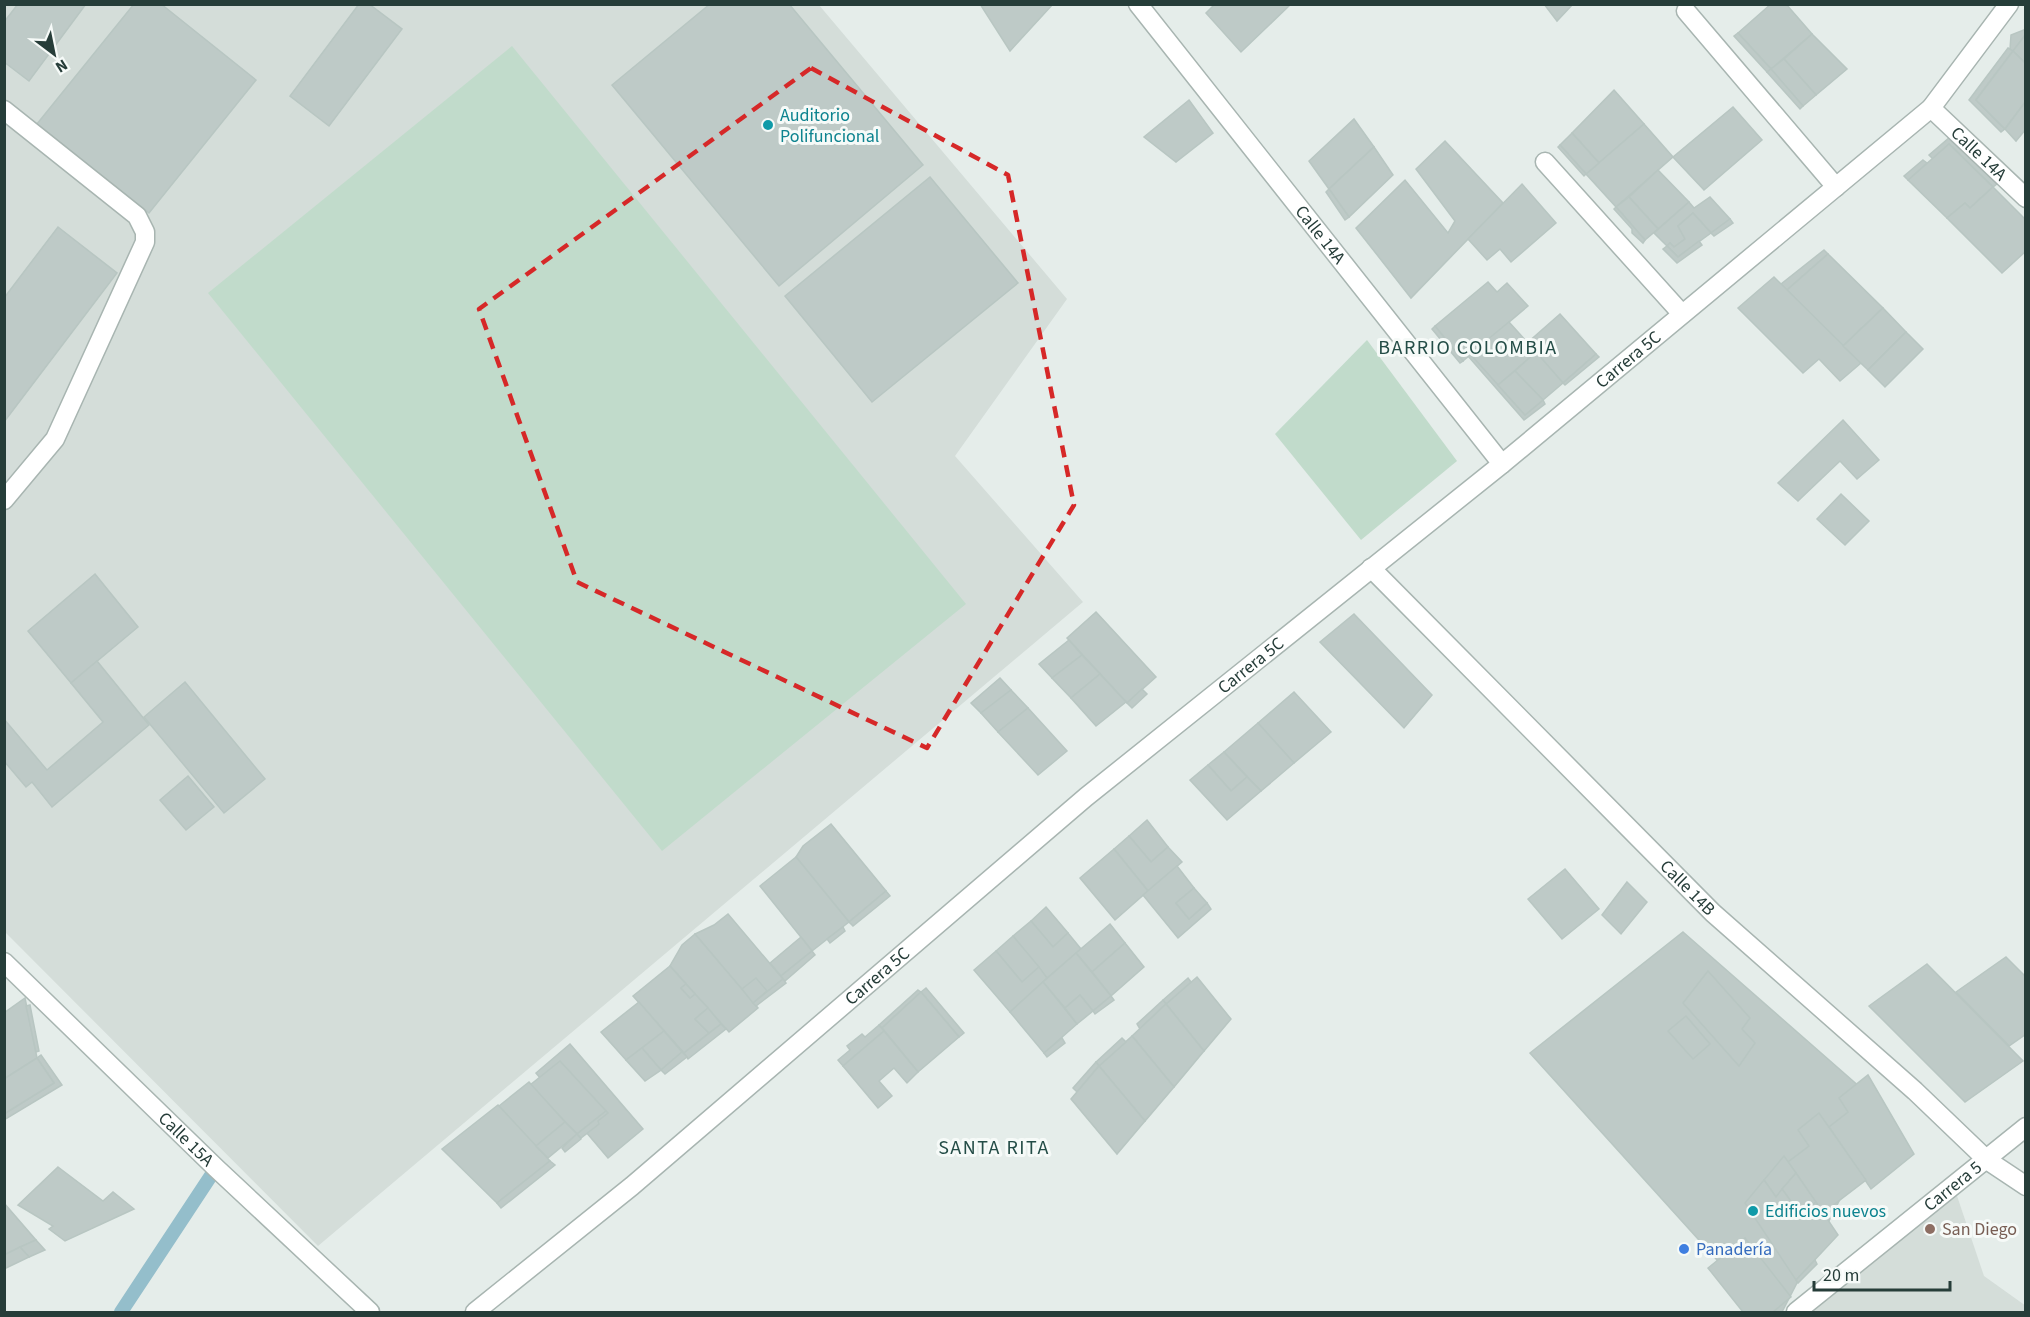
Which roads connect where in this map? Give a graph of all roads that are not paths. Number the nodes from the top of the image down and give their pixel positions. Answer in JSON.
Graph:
{"nodes":[{"id":1,"x":1138,"y":4,"type":"edge"},
{"id":2,"x":2009,"y":4,"type":"edge"},
{"id":3,"x":1686,"y":10,"type":"dead end"},
{"id":4,"x":1931,"y":108,"type":"junction"},
{"id":5,"x":4,"y":110,"type":"edge"},
{"id":6,"x":1545,"y":162,"type":"dead end"},
{"id":7,"x":1836,"y":187,"type":"junction"},
{"id":8,"x":2025,"y":198,"type":"edge"},
{"id":9,"x":1682,"y":314,"type":"junction"},
{"id":10,"x":1502,"y":464,"type":"junction"},
{"id":11,"x":4,"y":500,"type":"edge"},
{"id":12,"x":1371,"y":568,"type":"junction"},
{"id":13,"x":4,"y":963,"type":"edge"},
{"id":14,"x":2025,"y":1127,"type":"edge"},
{"id":15,"x":1987,"y":1160,"type":"junction"},
{"id":16,"x":2025,"y":1186,"type":"edge"},
{"id":17,"x":370,"y":1312,"type":"edge"},
{"id":18,"x":475,"y":1312,"type":"edge"},
{"id":19,"x":1796,"y":1312,"type":"edge"}],
"edges":[{"from":1,"to":10,"type":"street","name":"Calle 14A"},
{"from":2,"to":4,"type":"street","name":"Carrera 5C"},
{"from":3,"to":7,"type":"street"},
{"from":4,"to":7,"type":"street","name":"Carrera 5C"},
{"from":4,"to":8,"type":"street","name":"Calle 14A"},
{"from":5,"to":11,"type":"street"},
{"from":6,"to":9,"type":"street"},
{"from":7,"to":9,"type":"street","name":"Carrera 5C"},
{"from":9,"to":10,"type":"street","name":"Carrera 5C"},
{"from":10,"to":12,"type":"street","name":"Carrera 5C"},
{"from":12,"to":15,"type":"street","name":"Calle 14B"},
{"from":12,"to":18,"type":"street","name":"Carrera 5C"},
{"from":13,"to":17,"type":"street","name":"Calle 15A"},
{"from":14,"to":15,"type":"street","name":"Carrera 5"},
{"from":15,"to":16,"type":"street","name":"Calle 14B"},
{"from":15,"to":19,"type":"street","name":"Carrera 5"}]}
